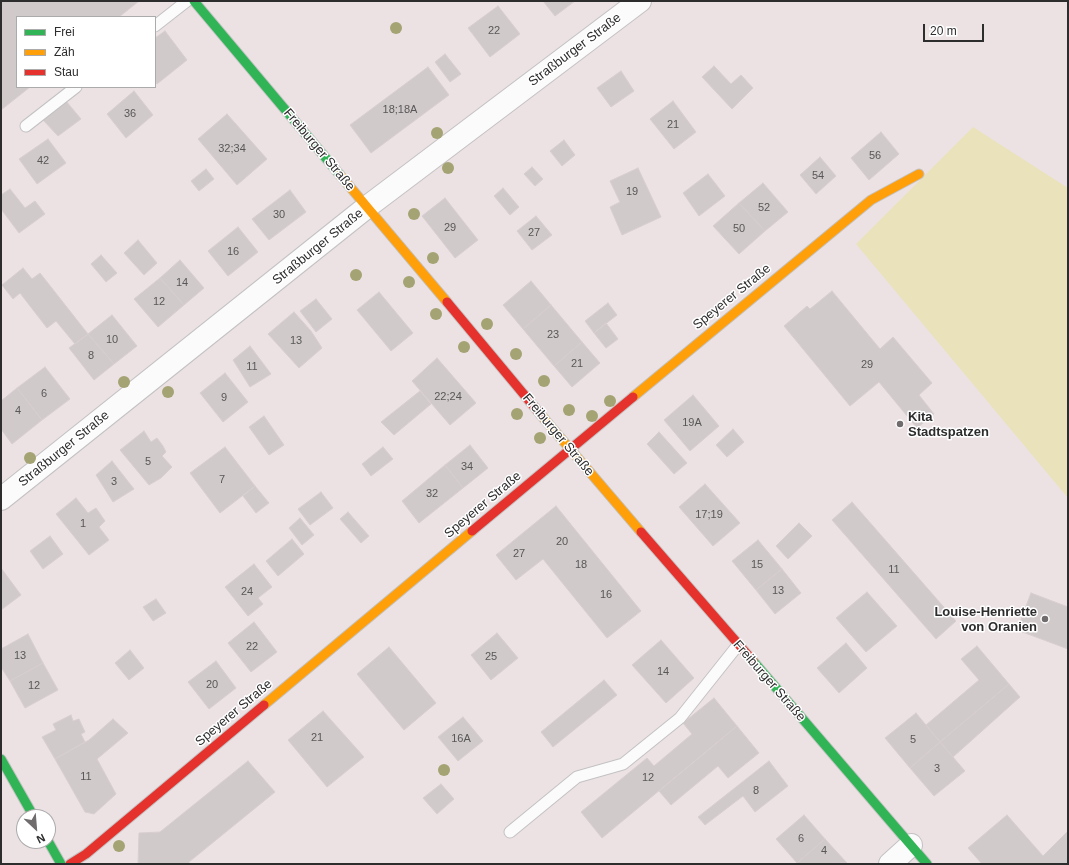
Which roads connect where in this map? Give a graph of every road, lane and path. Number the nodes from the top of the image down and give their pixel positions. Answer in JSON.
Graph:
{"nodes":[{"id":1,"x":187,"y":1,"type":"edge"},
{"id":2,"x":194,"y":1,"type":"edge"},
{"id":3,"x":640,"y":1,"type":"edge"},
{"id":4,"x":156,"y":25,"type":"edge"},
{"id":5,"x":75,"y":88,"type":"edge"},
{"id":6,"x":26,"y":126,"type":"dead end"},
{"id":7,"x":919,"y":174,"type":"dead end"},
{"id":8,"x":368,"y":207,"type":"junction"},
{"id":9,"x":570,"y":449,"type":"junction"},
{"id":10,"x":1,"y":499,"type":"edge"},
{"id":11,"x":738,"y":645,"type":"junction"},
{"id":12,"x":1,"y":759,"type":"edge"},
{"id":13,"x":29,"y":809,"type":"edge"},
{"id":14,"x":510,"y":832,"type":"dead end"},
{"id":15,"x":911,"y":845,"type":"junction"},
{"id":16,"x":53,"y":849,"type":"edge"},
{"id":17,"x":61,"y":864,"type":"edge"},
{"id":18,"x":70,"y":864,"type":"edge"},
{"id":19,"x":890,"y":864,"type":"edge"},
{"id":20,"x":927,"y":864,"type":"edge"}],
"edges":[{"from":1,"to":4,"type":"lane"},
{"from":2,"to":8,"type":"street","name":"Freiburger Straße"},
{"from":3,"to":8,"type":"street","name":"Straßburger Straße"},
{"from":5,"to":6,"type":"lane"},
{"from":7,"to":9,"type":"street","name":"Speyerer Straße"},
{"from":8,"to":9,"type":"street","name":"Freiburger Straße"},
{"from":8,"to":10,"type":"street","name":"Straßburger Straße"},
{"from":9,"to":11,"type":"street","name":"Freiburger Straße"},
{"from":9,"to":18,"type":"street","name":"Speyerer Straße"},
{"from":11,"to":14,"type":"lane"},
{"from":11,"to":15,"type":"street","name":"Freiburger Straße"},
{"from":12,"to":13,"type":"street"},
{"from":15,"to":19,"type":"street"},
{"from":15,"to":20,"type":"street","name":"Freiburger Straße"},
{"from":16,"to":17,"type":"street"}]}
